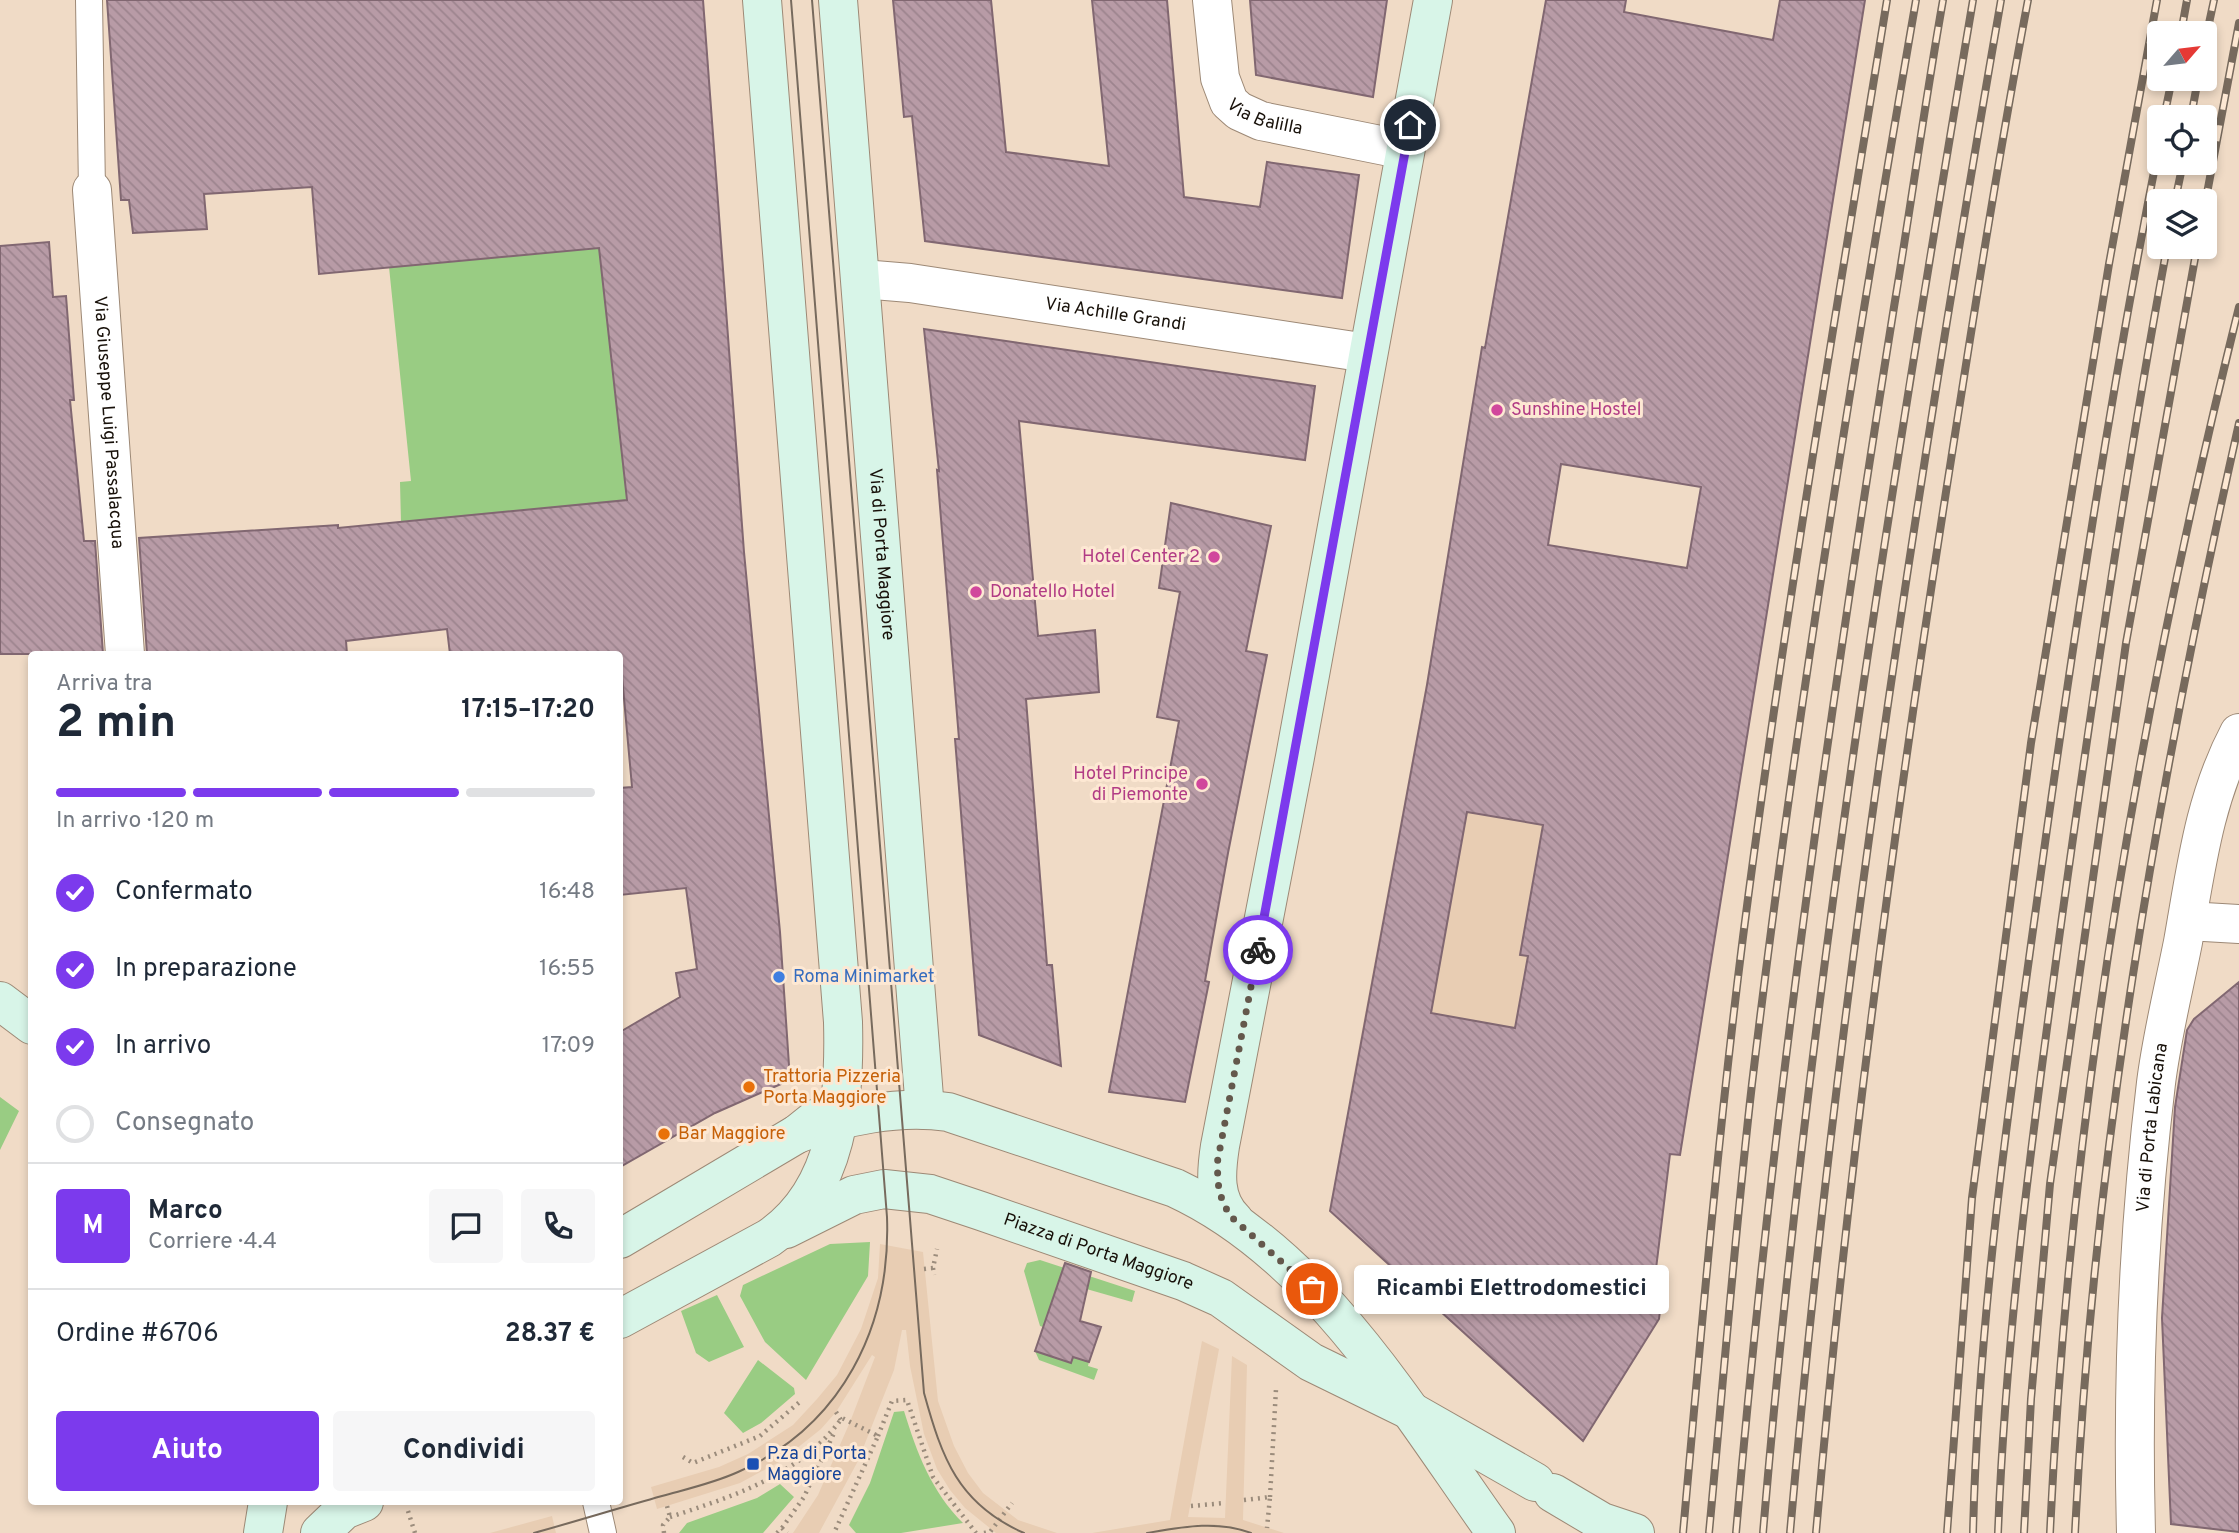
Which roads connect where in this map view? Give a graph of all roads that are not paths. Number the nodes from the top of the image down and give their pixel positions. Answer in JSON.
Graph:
{"nodes":[{"id":1,"x":89,"y":0,"type":"edge"},
{"id":2,"x":762,"y":0,"type":"edge"},
{"id":3,"x":838,"y":0,"type":"edge"},
{"id":4,"x":1212,"y":0,"type":"edge"},
{"id":5,"x":1433,"y":0,"type":"edge"},
{"id":6,"x":1405,"y":150,"type":"junction"},
{"id":7,"x":92,"y":190,"type":"joint"},
{"id":8,"x":862,"y":279,"type":"junction"},
{"id":9,"x":1367,"y":353,"type":"junction"},
{"id":10,"x":125,"y":651,"type":"edge"},
{"id":11,"x":2239,"y":733,"type":"edge"},
{"id":12,"x":2187,"y":921,"type":"junction"},
{"id":13,"x":2239,"y":924,"type":"edge"},
{"id":14,"x":0,"y":1001,"type":"edge"},
{"id":15,"x":28,"y":1022,"type":"edge"},
{"id":16,"x":844,"y":1074,"type":"junction"},
{"id":17,"x":925,"y":1110,"type":"junction"},
{"id":18,"x":839,"y":1121,"type":"junction"},
{"id":19,"x":796,"y":1134,"type":"junction"},
{"id":20,"x":1234,"y":1220,"type":"junction"},
{"id":21,"x":623,"y":1237,"type":"edge"},
{"id":22,"x":769,"y":1238,"type":"junction"},
{"id":23,"x":623,"y":1317,"type":"edge"},
{"id":24,"x":1407,"y":1409,"type":"junction"},
{"id":25,"x":268,"y":1505,"type":"edge"},
{"id":26,"x":356,"y":1505,"type":"edge"},
{"id":27,"x":597,"y":1505,"type":"edge"},
{"id":28,"x":263,"y":1533,"type":"edge"},
{"id":29,"x":320,"y":1533,"type":"edge"},
{"id":30,"x":603,"y":1533,"type":"edge"},
{"id":31,"x":1496,"y":1533,"type":"edge"},
{"id":32,"x":1635,"y":1533,"type":"edge"},
{"id":33,"x":2136,"y":1533,"type":"edge"}],
"edges":[{"from":1,"to":7,"type":"lane"},
{"from":2,"to":16,"type":"main road"},
{"from":3,"to":8,"type":"main road","name":"Via di Porta Maggiore"},
{"from":4,"to":6,"type":"street","name":"Via Balilla"},
{"from":5,"to":6,"type":"main road"},
{"from":6,"to":9,"type":"main road"},
{"from":7,"to":10,"type":"street","name":"Via Giuseppe Luigi Passalacqua"},
{"from":8,"to":9,"type":"street","name":"Via Achille Grandi"},
{"from":8,"to":17,"type":"main road","name":"Via di Porta Maggiore"},
{"from":9,"to":20,"type":"main road"},
{"from":11,"to":12,"type":"street","name":"Via di Porta Labicana"},
{"from":12,"to":13,"type":"street"},
{"from":12,"to":33,"type":"street","name":"Via di Porta Labicana"},
{"from":14,"to":15,"type":"main road"},
{"from":16,"to":18,"type":"main road","name":"Piazza di Porta Maggiore"},
{"from":16,"to":19,"type":"main road","name":"Piazza di Porta Maggiore"},
{"from":17,"to":18,"type":"main road","name":"Piazza di Porta Maggiore"},
{"from":17,"to":20,"type":"main road","name":"Piazza di Porta Maggiore"},
{"from":18,"to":19,"type":"main road","name":"Piazza di Porta Maggiore"},
{"from":18,"to":22,"type":"main road","name":"Piazza di Porta Maggiore"},
{"from":19,"to":21,"type":"main road","name":"Piazza di Porta Maggiore"},
{"from":20,"to":24,"type":"main road","name":"Piazza di Porta Maggiore"},
{"from":22,"to":23,"type":"main road","name":"Piazza di Porta Maggiore"},
{"from":22,"to":24,"type":"main road","name":"Piazza di Porta Maggiore"},
{"from":24,"to":31,"type":"main road","name":"Piazza di Porta Maggiore"},
{"from":24,"to":32,"type":"main road"},
{"from":25,"to":28,"type":"main road"},
{"from":26,"to":29,"type":"main road"},
{"from":27,"to":30,"type":"lane"}]}
